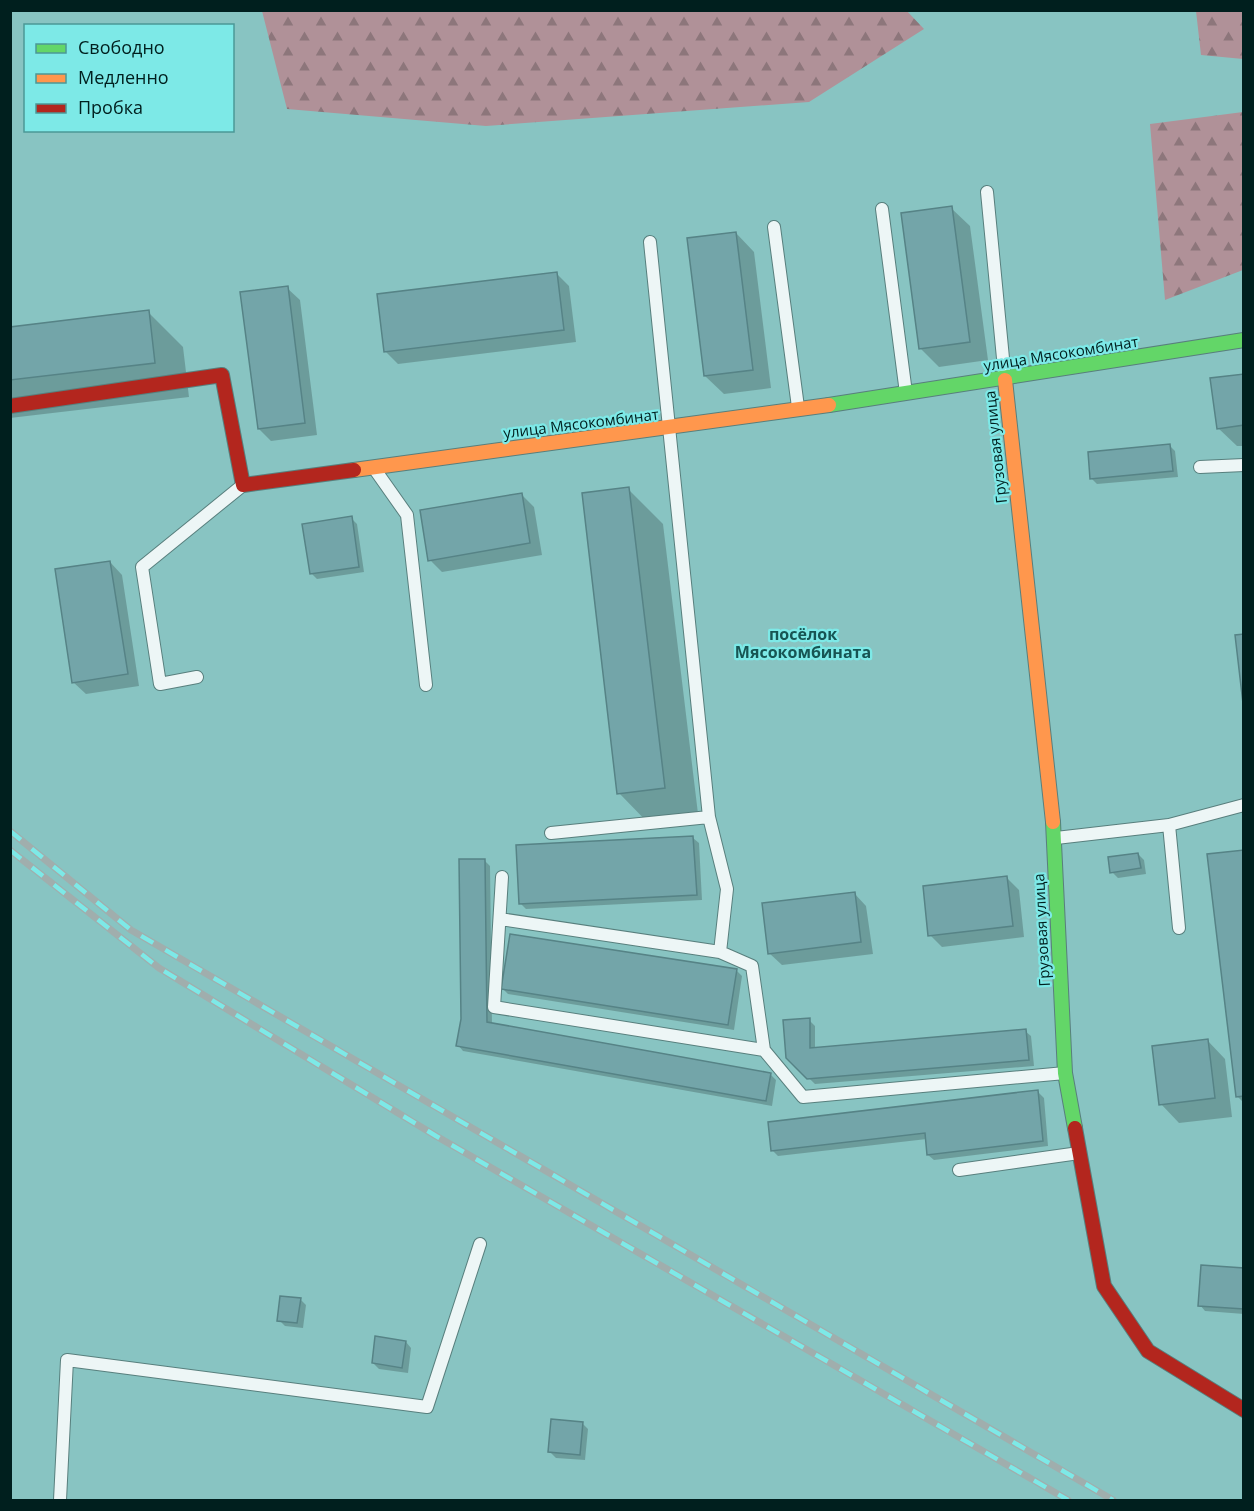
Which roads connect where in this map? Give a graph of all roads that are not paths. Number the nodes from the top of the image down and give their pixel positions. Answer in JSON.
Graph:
{"nodes":[{"id":1,"x":987,"y":192,"type":"dead end"},
{"id":2,"x":882,"y":209,"type":"dead end"},
{"id":3,"x":774,"y":226,"type":"dead end"},
{"id":4,"x":650,"y":242,"type":"dead end"},
{"id":5,"x":1244,"y":340,"type":"edge"},
{"id":6,"x":1005,"y":380,"type":"junction"},
{"id":7,"x":906,"y":394,"type":"junction"},
{"id":8,"x":10,"y":406,"type":"edge"},
{"id":9,"x":799,"y":410,"type":"junction"},
{"id":10,"x":669,"y":429,"type":"junction"},
{"id":11,"x":1244,"y":465,"type":"edge"},
{"id":12,"x":374,"y":467,"type":"junction"},
{"id":13,"x":1200,"y":467,"type":"dead end"},
{"id":14,"x":243,"y":485,"type":"junction"},
{"id":15,"x":197,"y":677,"type":"dead end"},
{"id":16,"x":426,"y":685,"type":"dead end"},
{"id":17,"x":1244,"y":805,"type":"edge"},
{"id":18,"x":709,"y":817,"type":"junction"},
{"id":19,"x":1169,"y":825,"type":"junction"},
{"id":20,"x":551,"y":833,"type":"dead end"},
{"id":21,"x":1055,"y":838,"type":"junction"},
{"id":22,"x":502,"y":877,"type":"dead end"},
{"id":23,"x":500,"y":919,"type":"junction"},
{"id":24,"x":1179,"y":928,"type":"dead end"},
{"id":25,"x":720,"y":952,"type":"junction"},
{"id":26,"x":764,"y":1050,"type":"junction"},
{"id":27,"x":1065,"y":1073,"type":"junction"},
{"id":28,"x":1080,"y":1152,"type":"junction"},
{"id":29,"x":958,"y":1170,"type":"dead end"},
{"id":30,"x":480,"y":1245,"type":"dead end"},
{"id":31,"x":1244,"y":1410,"type":"edge"},
{"id":32,"x":60,"y":1500,"type":"edge"}],
"edges":[{"from":1,"to":6,"type":"lane"},
{"from":2,"to":7,"type":"lane"},
{"from":3,"to":9,"type":"lane"},
{"from":4,"to":10,"type":"lane"},
{"from":5,"to":6,"type":"street","name":"улица Мясокомбинат"},
{"from":6,"to":7,"type":"street","name":"улица Мясокомбинат"},
{"from":6,"to":21,"type":"street","name":"Грузовая улица"},
{"from":7,"to":9,"type":"street","name":"улица Мясокомбинат"},
{"from":8,"to":14,"type":"street"},
{"from":9,"to":10,"type":"street","name":"улица Мясокомбинат"},
{"from":10,"to":12,"type":"street","name":"улица Мясокомбинат"},
{"from":10,"to":18,"type":"lane"},
{"from":11,"to":13,"type":"lane"},
{"from":12,"to":14,"type":"street","name":"улица Мясокомбинат"},
{"from":12,"to":16,"type":"lane"},
{"from":14,"to":15,"type":"lane"},
{"from":17,"to":19,"type":"lane"},
{"from":18,"to":20,"type":"lane"},
{"from":18,"to":25,"type":"lane"},
{"from":19,"to":21,"type":"lane"},
{"from":19,"to":24,"type":"lane"},
{"from":21,"to":27,"type":"street","name":"Грузовая улица"},
{"from":22,"to":23,"type":"lane"},
{"from":23,"to":25,"type":"lane"},
{"from":23,"to":26,"type":"lane"},
{"from":25,"to":26,"type":"lane"},
{"from":26,"to":27,"type":"lane"},
{"from":27,"to":28,"type":"street","name":"Грузовая улица"},
{"from":28,"to":29,"type":"lane"},
{"from":28,"to":31,"type":"street","name":"Грузовая улица"},
{"from":30,"to":32,"type":"lane"}]}
